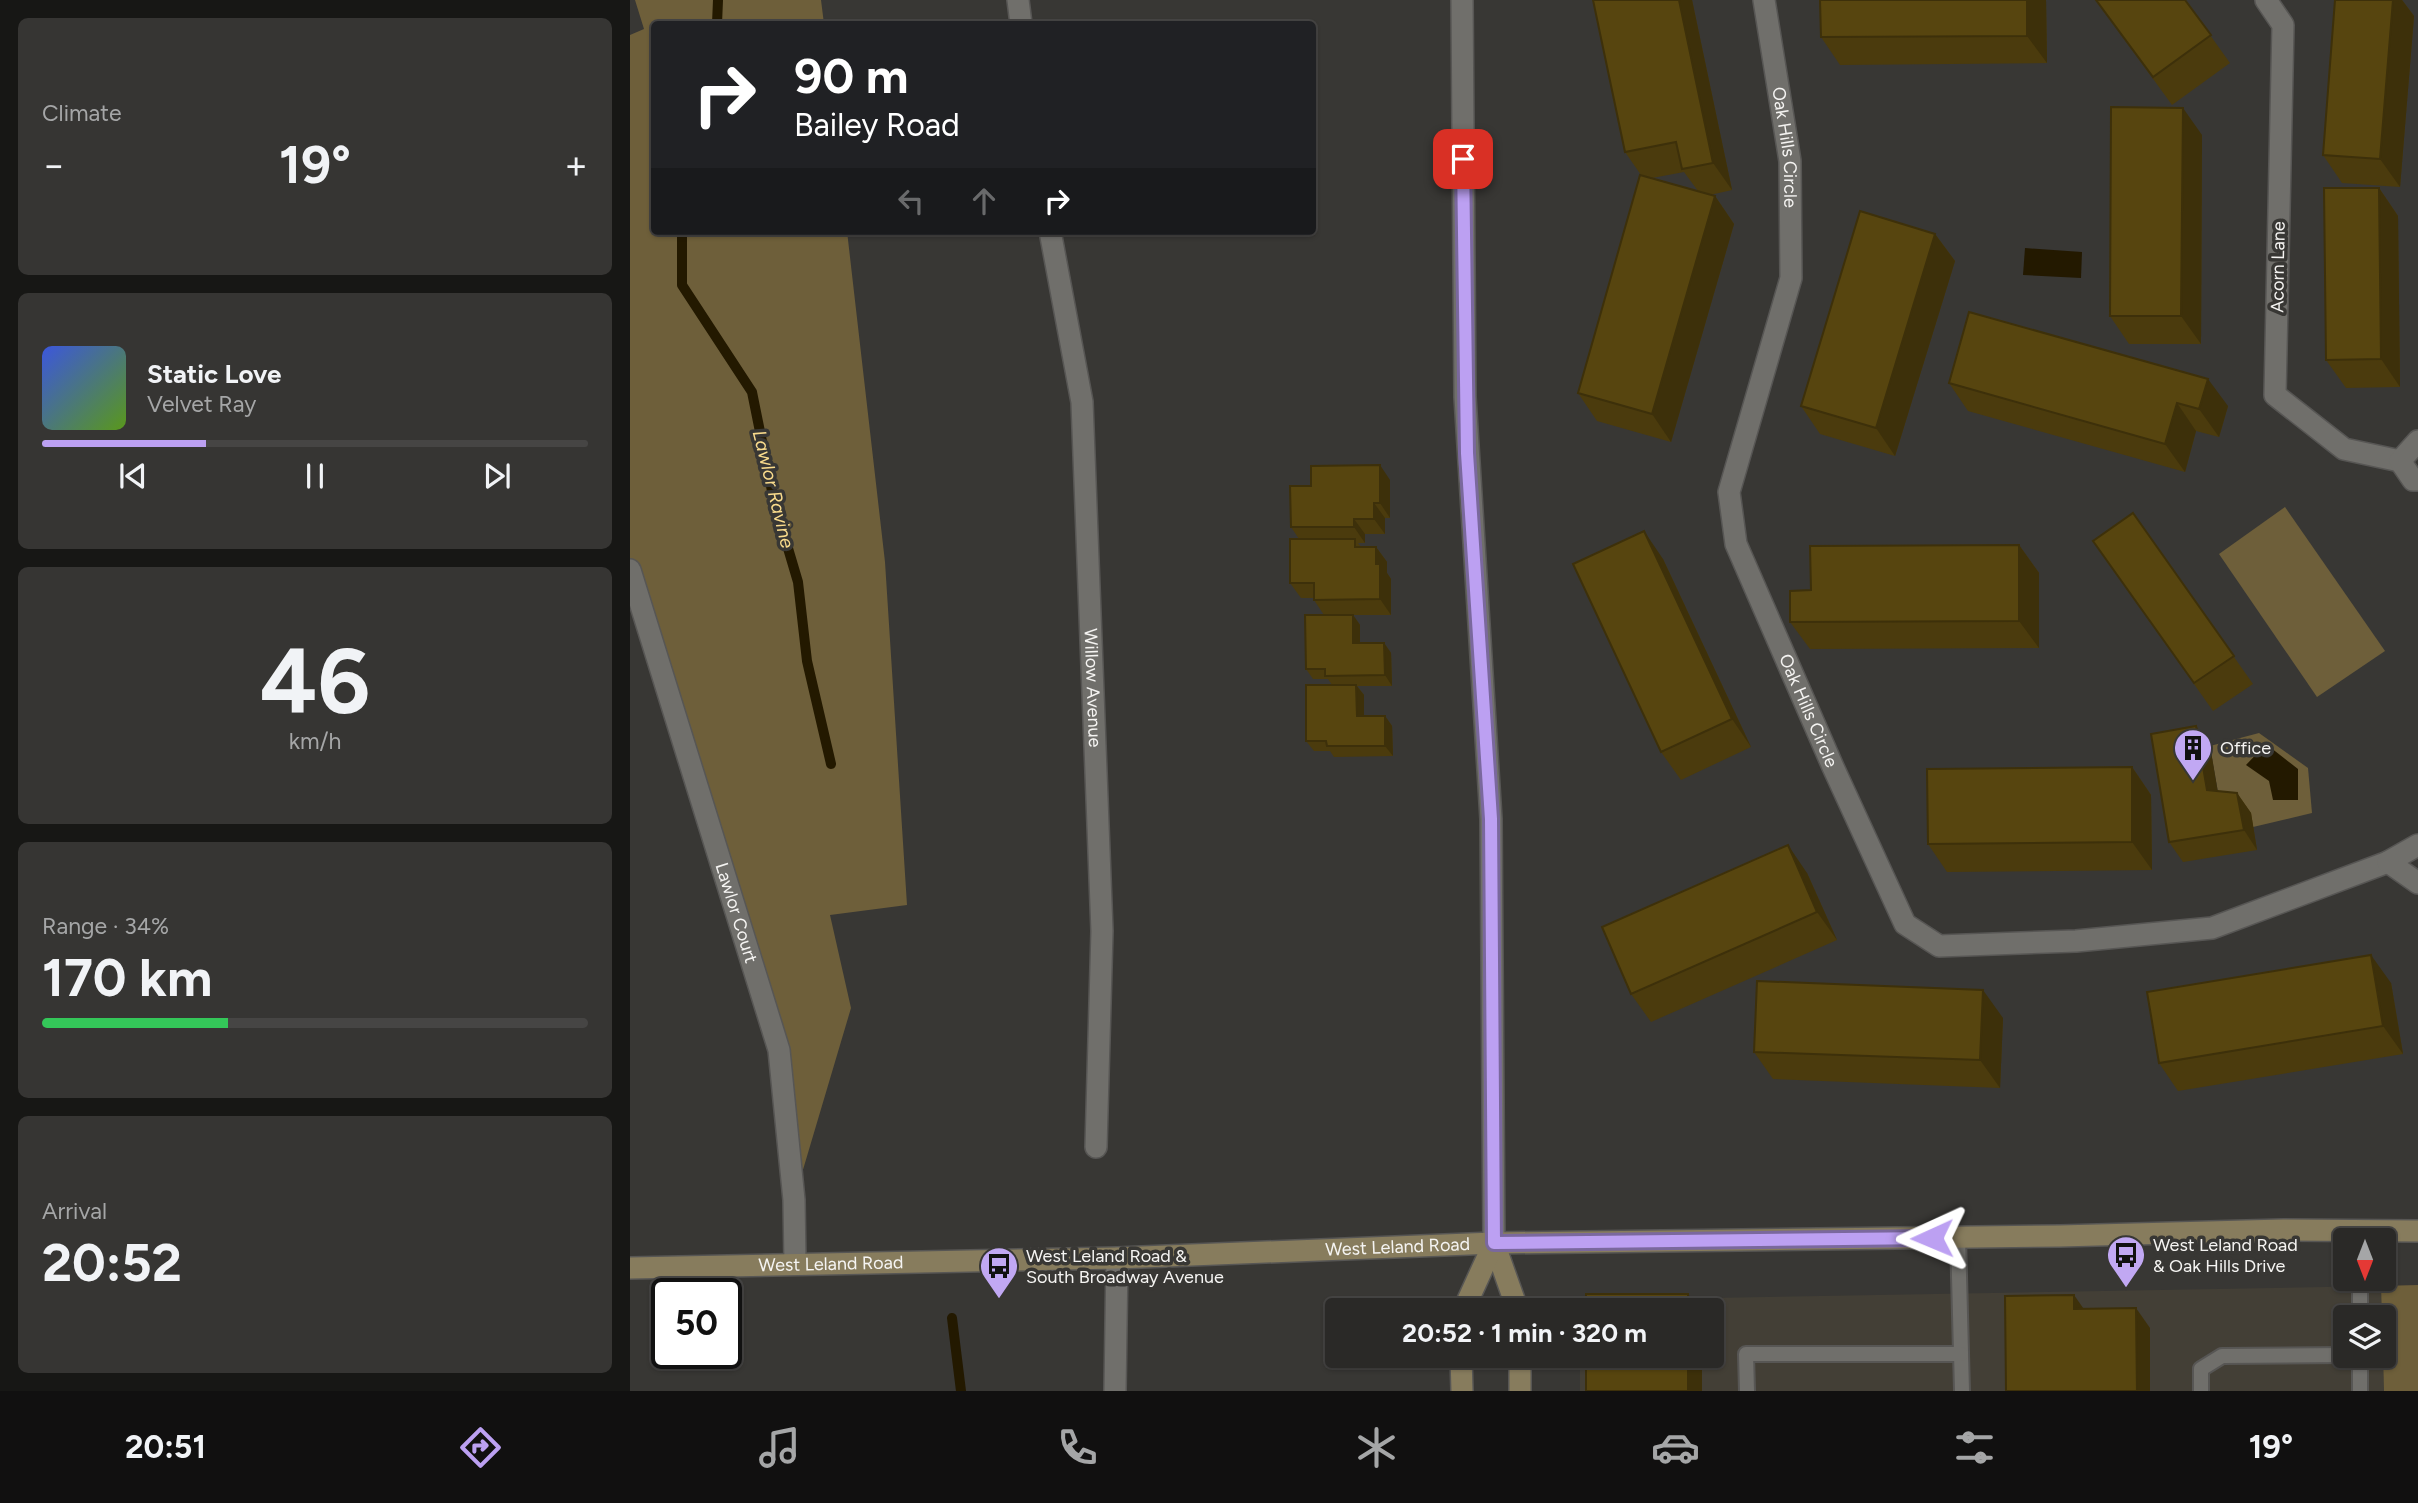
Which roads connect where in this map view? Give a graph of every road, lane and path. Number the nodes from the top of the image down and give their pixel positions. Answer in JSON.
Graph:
{"nodes":[{"id":1,"x":1018,"y":0,"type":"edge"},
{"id":2,"x":1462,"y":0,"type":"edge"},
{"id":3,"x":1764,"y":0,"type":"edge"},
{"id":4,"x":2266,"y":0,"type":"edge"},
{"id":5,"x":1021,"y":21,"type":"edge"},
{"id":6,"x":1051,"y":235,"type":"edge"},
{"id":7,"x":2418,"y":441,"type":"edge"},
{"id":8,"x":2400,"y":461,"type":"junction"},
{"id":9,"x":2418,"y":480,"type":"edge"},
{"id":10,"x":630,"y":570,"type":"edge"},
{"id":11,"x":2418,"y":845,"type":"edge"},
{"id":12,"x":2388,"y":862,"type":"junction"},
{"id":13,"x":2418,"y":883,"type":"edge"},
{"id":14,"x":1096,"y":1147,"type":"dead end"},
{"id":15,"x":2418,"y":1231,"type":"edge"},
{"id":16,"x":2396,"y":1233,"type":"edge"},
{"id":17,"x":2333,"y":1234,"type":"edge"},
{"id":18,"x":1958,"y":1237,"type":"junction"},
{"id":19,"x":1494,"y":1243,"type":"junction"},
{"id":20,"x":1117,"y":1258,"type":"junction"},
{"id":21,"x":796,"y":1263,"type":"junction"},
{"id":22,"x":630,"y":1268,"type":"edge"},
{"id":23,"x":1469,"y":1298,"type":"edge"},
{"id":24,"x":1513,"y":1298,"type":"edge"},
{"id":25,"x":1961,"y":1354,"type":"junction"},
{"id":26,"x":2333,"y":1355,"type":"edge"},
{"id":27,"x":1461,"y":1368,"type":"edge"},
{"id":28,"x":1520,"y":1368,"type":"edge"},
{"id":29,"x":2360,"y":1368,"type":"edge"},
{"id":30,"x":1115,"y":1391,"type":"edge"},
{"id":31,"x":1462,"y":1391,"type":"edge"},
{"id":32,"x":1520,"y":1391,"type":"edge"},
{"id":33,"x":1747,"y":1391,"type":"edge"},
{"id":34,"x":1962,"y":1391,"type":"edge"},
{"id":35,"x":2201,"y":1391,"type":"edge"},
{"id":36,"x":2360,"y":1391,"type":"edge"}],
"edges":[{"from":1,"to":5,"type":"street"},
{"from":2,"to":19,"type":"street"},
{"from":3,"to":12,"type":"street","name":"Oak Hills Circle"},
{"from":4,"to":8,"type":"street","name":"Acorn Lane"},
{"from":6,"to":14,"type":"street","name":"Willow Avenue"},
{"from":7,"to":8,"type":"street"},
{"from":8,"to":9,"type":"street"},
{"from":10,"to":21,"type":"street","name":"Lawlor Court"},
{"from":11,"to":12,"type":"street","name":"Oak Hills Circle"},
{"from":12,"to":13,"type":"street"},
{"from":15,"to":16,"type":"main road","name":"West Leland Road"},
{"from":17,"to":18,"type":"main road","name":"West Leland Road"},
{"from":18,"to":19,"type":"main road","name":"West Leland Road"},
{"from":18,"to":25,"type":"lane"},
{"from":19,"to":20,"type":"main road","name":"West Leland Road"},
{"from":19,"to":23,"type":"main road"},
{"from":19,"to":24,"type":"main road"},
{"from":20,"to":21,"type":"main road","name":"West Leland Road"},
{"from":20,"to":30,"type":"street"},
{"from":21,"to":22,"type":"main road","name":"West Leland Road"},
{"from":25,"to":33,"type":"lane"},
{"from":25,"to":34,"type":"lane"},
{"from":26,"to":35,"type":"lane"},
{"from":27,"to":31,"type":"main road"},
{"from":28,"to":32,"type":"main road"},
{"from":29,"to":36,"type":"lane"}]}
